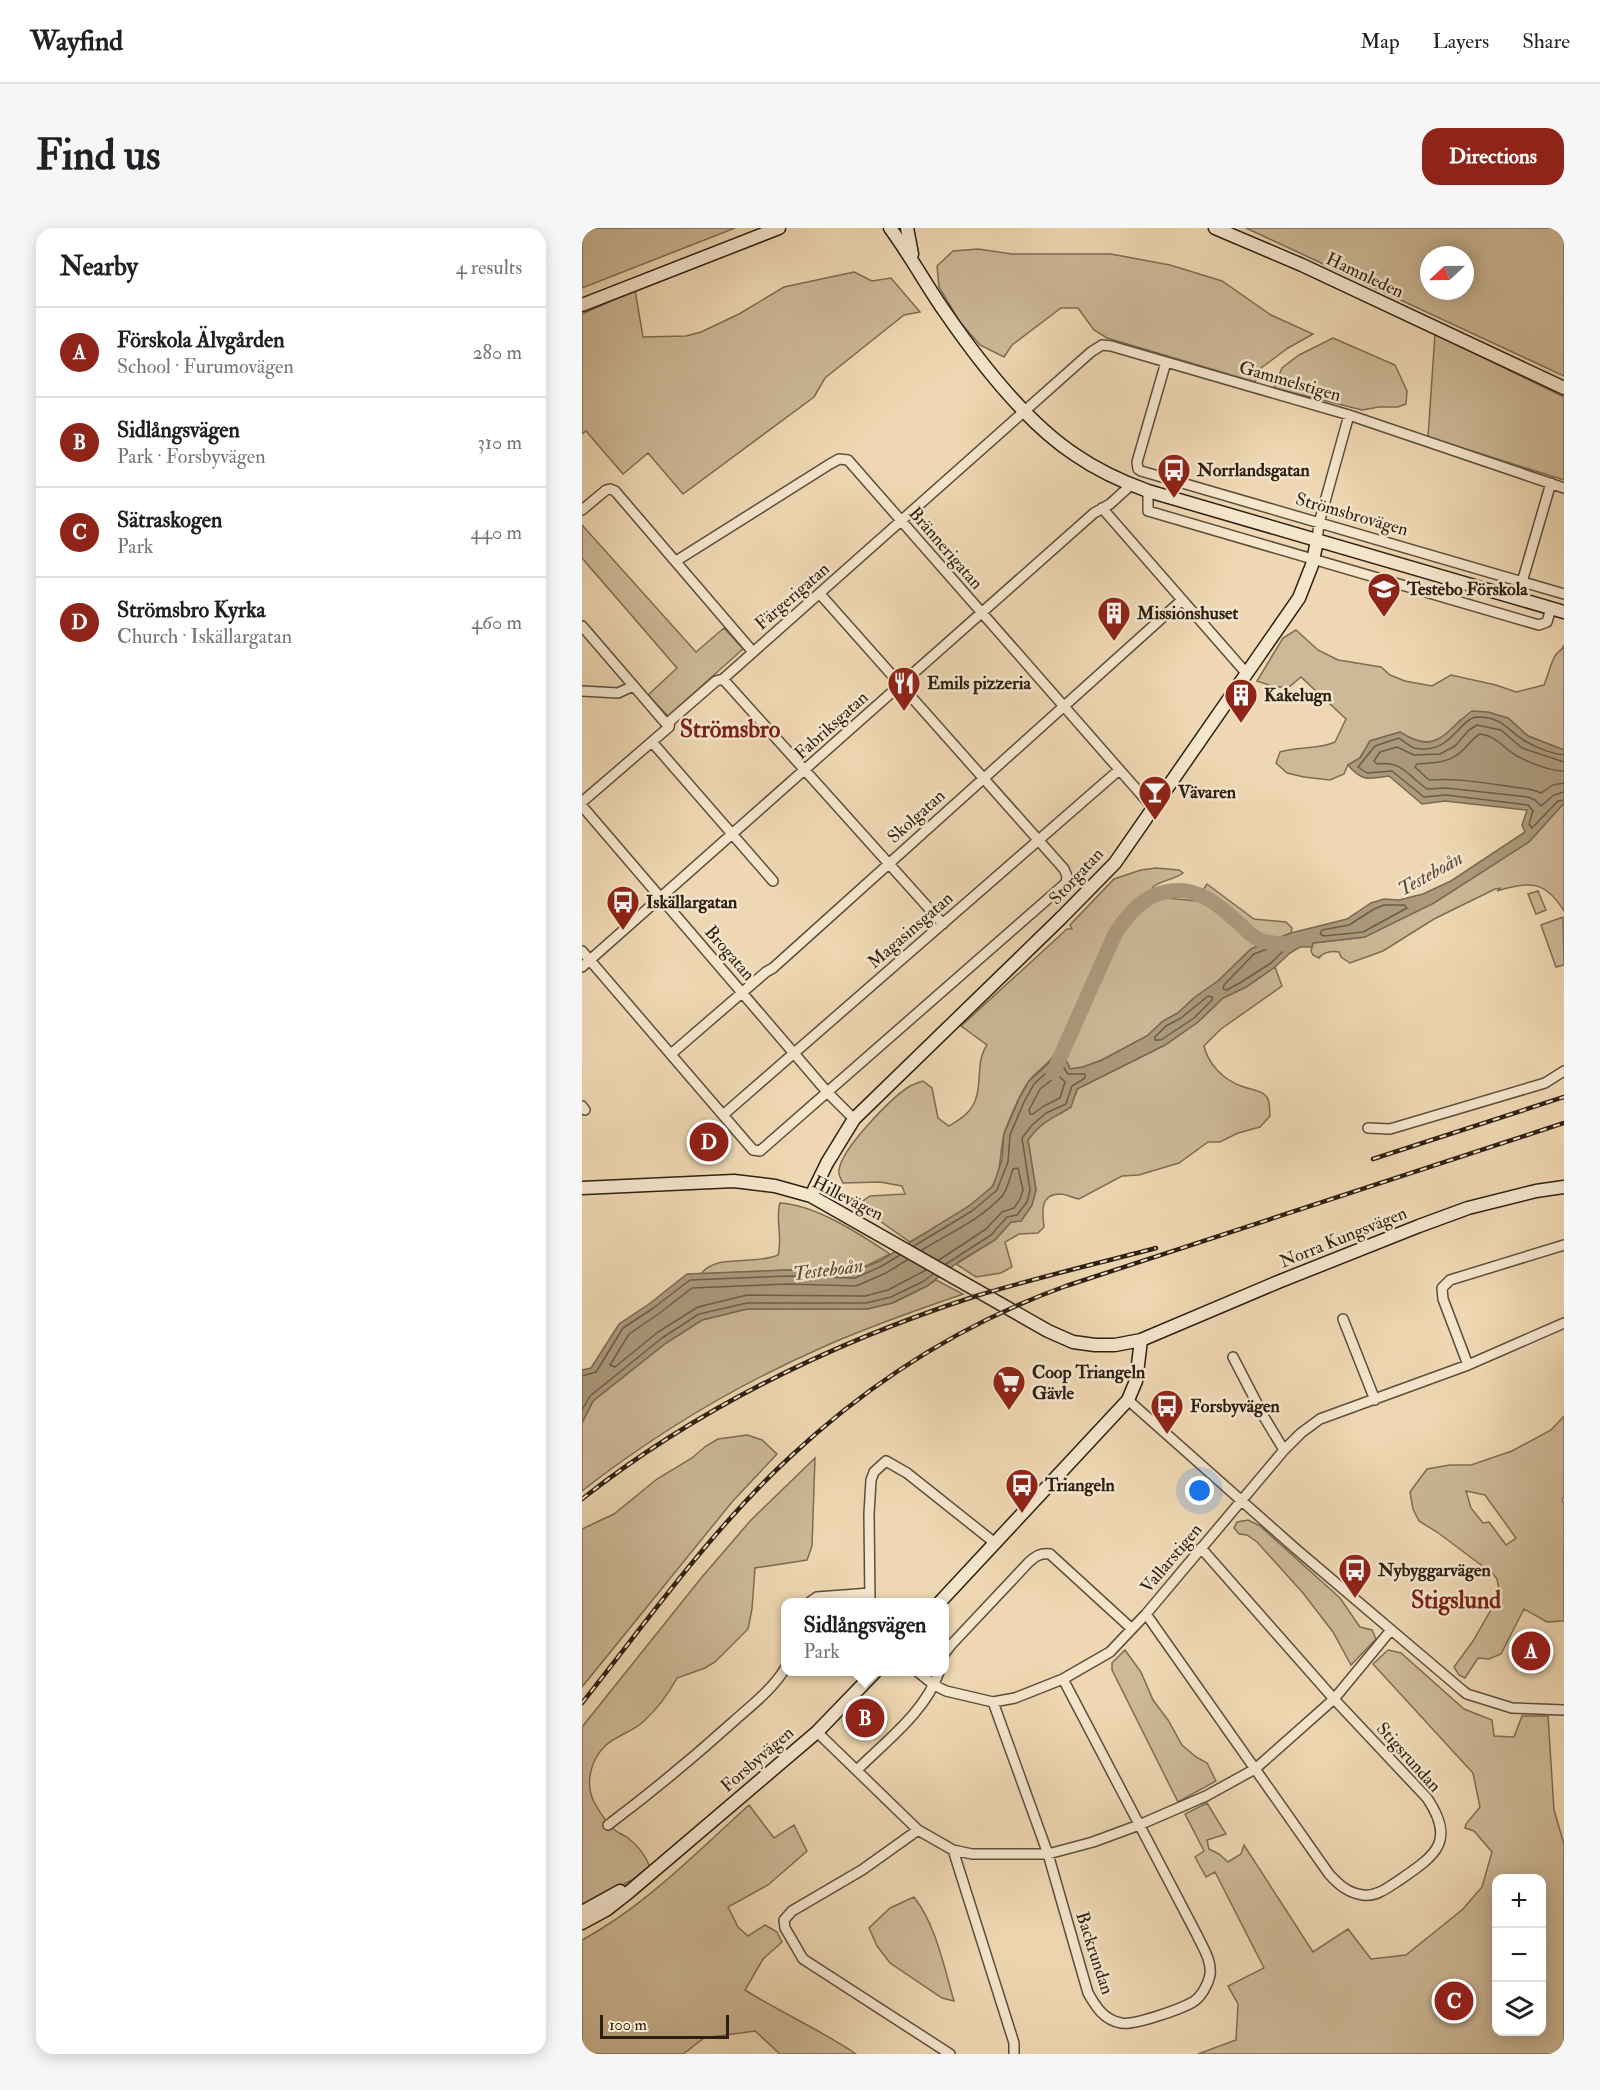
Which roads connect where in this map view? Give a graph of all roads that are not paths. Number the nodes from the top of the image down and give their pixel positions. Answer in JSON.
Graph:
{"nodes":[{"id":1,"x":779,"y":228,"type":"edge"},
{"id":2,"x":890,"y":228,"type":"edge"},
{"id":3,"x":907,"y":228,"type":"edge"},
{"id":4,"x":1215,"y":228,"type":"edge"},
{"id":5,"x":912,"y":259,"type":"junction"},
{"id":6,"x":582,"y":305,"type":"edge"},
{"id":7,"x":1166,"y":362,"type":"junction"},
{"id":8,"x":1564,"y":388,"type":"edge"},
{"id":9,"x":1024,"y":411,"type":"junction"},
{"id":10,"x":1349,"y":415,"type":"junction"},
{"id":11,"x":1551,"y":483,"type":"junction"},
{"id":12,"x":1131,"y":485,"type":"junction"},
{"id":13,"x":1564,"y":488,"type":"edge"},
{"id":14,"x":1148,"y":491,"type":"junction"},
{"id":15,"x":1102,"y":508,"type":"junction"},
{"id":16,"x":582,"y":510,"type":"edge"},
{"id":17,"x":901,"y":520,"type":"junction"},
{"id":18,"x":1319,"y":523,"type":"junction"},
{"id":19,"x":1317,"y":541,"type":"junction"},
{"id":20,"x":1314,"y":559,"type":"junction"},
{"id":21,"x":675,"y":561,"type":"junction"},
{"id":22,"x":1522,"y":582,"type":"junction"},
{"id":23,"x":820,"y":594,"type":"junction"},
{"id":24,"x":1564,"y":594,"type":"edge"},
{"id":25,"x":1182,"y":600,"type":"junction"},
{"id":26,"x":1551,"y":608,"type":"junction"},
{"id":27,"x":1564,"y":612,"type":"edge"},
{"id":28,"x":981,"y":614,"type":"junction"},
{"id":29,"x":582,"y":626,"type":"edge"},
{"id":30,"x":753,"y":652,"type":"junction"},
{"id":31,"x":1247,"y":674,"type":"junction"},
{"id":32,"x":723,"y":679,"type":"junction"},
{"id":33,"x":901,"y":685,"type":"junction"},
{"id":34,"x":633,"y":686,"type":"junction"},
{"id":35,"x":582,"y":691,"type":"edge"},
{"id":36,"x":1063,"y":706,"type":"junction"},
{"id":37,"x":669,"y":727,"type":"junction"},
{"id":38,"x":652,"y":742,"type":"junction"},
{"id":39,"x":805,"y":770,"type":"junction"},
{"id":40,"x":1119,"y":770,"type":"junction"},
{"id":41,"x":982,"y":779,"type":"junction"},
{"id":42,"x":582,"y":804,"type":"edge"},
{"id":43,"x":1153,"y":808,"type":"junction"},
{"id":44,"x":732,"y":834,"type":"junction"},
{"id":45,"x":1038,"y":841,"type":"junction"},
{"id":46,"x":888,"y":863,"type":"junction"},
{"id":47,"x":773,"y":880,"type":"dead end"},
{"id":48,"x":660,"y":899,"type":"junction"},
{"id":49,"x":943,"y":924,"type":"junction"},
{"id":50,"x":582,"y":951,"type":"edge"},
{"id":51,"x":590,"y":960,"type":"junction"},
{"id":52,"x":582,"y":967,"type":"edge"},
{"id":53,"x":742,"y":992,"type":"junction"},
{"id":54,"x":795,"y":1053,"type":"junction"},
{"id":55,"x":671,"y":1054,"type":"junction"},
{"id":56,"x":1564,"y":1071,"type":"edge"},
{"id":57,"x":828,"y":1093,"type":"junction"},
{"id":58,"x":723,"y":1116,"type":"junction"},
{"id":59,"x":854,"y":1119,"type":"junction"},
{"id":60,"x":1368,"y":1128,"type":"dead end"},
{"id":61,"x":1564,"y":1187,"type":"edge"},
{"id":62,"x":582,"y":1188,"type":"edge"},
{"id":63,"x":811,"y":1197,"type":"junction"},
{"id":64,"x":1564,"y":1245,"type":"edge"},
{"id":65,"x":1343,"y":1319,"type":"dead end"},
{"id":66,"x":1564,"y":1323,"type":"edge"},
{"id":67,"x":1141,"y":1340,"type":"junction"},
{"id":68,"x":1233,"y":1358,"type":"dead end"},
{"id":69,"x":1468,"y":1365,"type":"junction"},
{"id":70,"x":1128,"y":1400,"type":"junction"},
{"id":71,"x":1375,"y":1400,"type":"junction"},
{"id":72,"x":1284,"y":1450,"type":"junction"},
{"id":73,"x":1242,"y":1502,"type":"junction"},
{"id":74,"x":995,"y":1543,"type":"junction"},
{"id":75,"x":1201,"y":1548,"type":"junction"},
{"id":76,"x":816,"y":1598,"type":"edge"},
{"id":77,"x":870,"y":1598,"type":"edge"},
{"id":78,"x":944,"y":1598,"type":"edge"},
{"id":79,"x":1146,"y":1614,"type":"junction"},
{"id":80,"x":1132,"y":1629,"type":"junction"},
{"id":81,"x":1391,"y":1630,"type":"junction"},
{"id":82,"x":949,"y":1648,"type":"edge"},
{"id":83,"x":781,"y":1675,"type":"edge"},
{"id":84,"x":871,"y":1676,"type":"edge"},
{"id":85,"x":924,"y":1676,"type":"edge"},
{"id":86,"x":937,"y":1676,"type":"edge"},
{"id":87,"x":1063,"y":1679,"type":"junction"},
{"id":88,"x":934,"y":1685,"type":"junction"},
{"id":89,"x":1334,"y":1699,"type":"junction"},
{"id":90,"x":993,"y":1702,"type":"junction"},
{"id":91,"x":1564,"y":1710,"type":"edge"},
{"id":92,"x":817,"y":1731,"type":"junction"},
{"id":93,"x":1256,"y":1769,"type":"junction"},
{"id":94,"x":857,"y":1770,"type":"junction"},
{"id":95,"x":608,"y":1825,"type":"dead end"},
{"id":96,"x":1138,"y":1825,"type":"junction"},
{"id":97,"x":918,"y":1830,"type":"junction"},
{"id":98,"x":953,"y":1850,"type":"junction"},
{"id":99,"x":1048,"y":1854,"type":"junction"},
{"id":100,"x":657,"y":1868,"type":"junction"},
{"id":101,"x":582,"y":1912,"type":"edge"},
{"id":102,"x":582,"y":1923,"type":"edge"},
{"id":103,"x":950,"y":2054,"type":"edge"},
{"id":104,"x":1014,"y":2054,"type":"edge"}],
"edges":[{"from":1,"to":6,"type":"street"},
{"from":2,"to":5,"type":"street","name":"Strömsbrovägen"},
{"from":3,"to":5,"type":"street","name":"Strömsbrovägen"},
{"from":4,"to":8,"type":"street","name":"Hamnleden"},
{"from":5,"to":9,"type":"street","name":"Strömsbrovägen"},
{"from":7,"to":9,"type":"street","name":"Gammelstigen"},
{"from":7,"to":10,"type":"street","name":"Gammelstigen"},
{"from":7,"to":18,"type":"street","name":"Strömsbrovägen"},
{"from":9,"to":12,"type":"street","name":"Strömsbrovägen"},
{"from":9,"to":17,"type":"street","name":"Färgerigatan"},
{"from":10,"to":11,"type":"street","name":"Gammelstigen"},
{"from":10,"to":18,"type":"street"},
{"from":11,"to":13,"type":"street","name":"Gammelstigen"},
{"from":11,"to":22,"type":"street"},
{"from":12,"to":14,"type":"street","name":"Strömsbrovägen"},
{"from":12,"to":15,"type":"street","name":"Fabriksgatan"},
{"from":14,"to":19,"type":"street","name":"Strömsbrovägen"},
{"from":14,"to":20,"type":"street"},
{"from":15,"to":25,"type":"street"},
{"from":15,"to":28,"type":"street","name":"Fabriksgatan"},
{"from":16,"to":21,"type":"street"},
{"from":17,"to":21,"type":"street","name":"Brännerigatan"},
{"from":17,"to":23,"type":"street","name":"Färgerigatan"},
{"from":17,"to":28,"type":"street","name":"Brännerigatan"},
{"from":18,"to":19,"type":"street"},
{"from":18,"to":22,"type":"street","name":"Strömsbrovägen"},
{"from":19,"to":20,"type":"street","name":"Storgatan"},
{"from":19,"to":26,"type":"street","name":"Strömsbrovägen"},
{"from":20,"to":26,"type":"street"},
{"from":20,"to":31,"type":"street","name":"Storgatan"},
{"from":21,"to":30,"type":"street"},
{"from":22,"to":24,"type":"street","name":"Strömsbrovägen"},
{"from":23,"to":30,"type":"street","name":"Färgerigatan"},
{"from":23,"to":33,"type":"street"},
{"from":25,"to":31,"type":"street"},
{"from":25,"to":36,"type":"street","name":"Skolgatan"},
{"from":26,"to":27,"type":"street","name":"Strömsbrovägen"},
{"from":28,"to":33,"type":"street","name":"Fabriksgatan"},
{"from":28,"to":36,"type":"street","name":"Brännerigatan"},
{"from":29,"to":34,"type":"street"},
{"from":30,"to":32,"type":"street","name":"Färgerigatan"},
{"from":31,"to":43,"type":"street","name":"Storgatan"},
{"from":32,"to":37,"type":"street","name":"Färgerigatan"},
{"from":32,"to":39,"type":"street"},
{"from":33,"to":39,"type":"street","name":"Fabriksgatan"},
{"from":33,"to":41,"type":"street"},
{"from":34,"to":35,"type":"street"},
{"from":34,"to":37,"type":"street"},
{"from":36,"to":40,"type":"street","name":"Brännerigatan"},
{"from":36,"to":41,"type":"street","name":"Skolgatan"},
{"from":37,"to":38,"type":"street","name":"Färgerigatan"},
{"from":38,"to":42,"type":"street","name":"Färgerigatan"},
{"from":38,"to":44,"type":"street"},
{"from":39,"to":44,"type":"street","name":"Fabriksgatan"},
{"from":39,"to":46,"type":"street"},
{"from":40,"to":43,"type":"street","name":"Brännerigatan"},
{"from":40,"to":45,"type":"street","name":"Magasinsgatan"},
{"from":41,"to":45,"type":"street"},
{"from":41,"to":46,"type":"street","name":"Skolgatan"},
{"from":42,"to":48,"type":"street","name":"Brogatan"},
{"from":43,"to":59,"type":"street","name":"Storgatan"},
{"from":44,"to":47,"type":"street"},
{"from":44,"to":48,"type":"street","name":"Fabriksgatan"},
{"from":45,"to":49,"type":"street","name":"Magasinsgatan"},
{"from":45,"to":57,"type":"street"},
{"from":46,"to":49,"type":"street"},
{"from":46,"to":53,"type":"street","name":"Skolgatan"},
{"from":48,"to":51,"type":"street","name":"Fabriksgatan"},
{"from":48,"to":53,"type":"street","name":"Brogatan"},
{"from":49,"to":54,"type":"street","name":"Magasinsgatan"},
{"from":50,"to":51,"type":"street"},
{"from":51,"to":52,"type":"street","name":"Fabriksgatan"},
{"from":51,"to":55,"type":"street"},
{"from":53,"to":54,"type":"street","name":"Brogatan"},
{"from":53,"to":55,"type":"street","name":"Skolgatan"},
{"from":54,"to":57,"type":"street","name":"Brogatan"},
{"from":54,"to":58,"type":"street","name":"Magasinsgatan"},
{"from":55,"to":58,"type":"street"},
{"from":56,"to":60,"type":"street"},
{"from":57,"to":58,"type":"street"},
{"from":57,"to":59,"type":"street","name":"Brogatan"},
{"from":59,"to":63,"type":"street","name":"Storgatan"},
{"from":61,"to":67,"type":"street","name":"Norra Kungsvägen"},
{"from":62,"to":63,"type":"street","name":"Hillevägen"},
{"from":63,"to":67,"type":"street","name":"Hillevägen"},
{"from":64,"to":69,"type":"street"},
{"from":65,"to":71,"type":"street"},
{"from":66,"to":69,"type":"street","name":"Vallarstigen"},
{"from":67,"to":70,"type":"street"},
{"from":68,"to":72,"type":"street"},
{"from":69,"to":71,"type":"street","name":"Vallarstigen"},
{"from":70,"to":73,"type":"street"},
{"from":70,"to":74,"type":"street"},
{"from":71,"to":72,"type":"street","name":"Vallarstigen"},
{"from":72,"to":73,"type":"street","name":"Vallarstigen"},
{"from":73,"to":75,"type":"street","name":"Vallarstigen"},
{"from":73,"to":81,"type":"street"},
{"from":74,"to":77,"type":"street"},
{"from":74,"to":78,"type":"street"},
{"from":75,"to":79,"type":"street","name":"Vallarstigen"},
{"from":75,"to":89,"type":"street","name":"Stigsrundan"},
{"from":76,"to":77,"type":"street"},
{"from":79,"to":80,"type":"street","name":"Vallarstigen"},
{"from":79,"to":93,"type":"street","name":"Stigsrundan"},
{"from":80,"to":82,"type":"street"},
{"from":80,"to":87,"type":"street","name":"Vallarstigen"},
{"from":81,"to":89,"type":"street"},
{"from":81,"to":91,"type":"street"},
{"from":83,"to":95,"type":"street"},
{"from":84,"to":92,"type":"street","name":"Forsbyvägen"},
{"from":85,"to":88,"type":"street","name":"Vallarstigen"},
{"from":86,"to":88,"type":"street"},
{"from":87,"to":90,"type":"street","name":"Vallarstigen"},
{"from":87,"to":96,"type":"street","name":"Backrundan"},
{"from":88,"to":90,"type":"street","name":"Vallarstigen"},
{"from":88,"to":94,"type":"street"},
{"from":89,"to":93,"type":"street"},
{"from":89,"to":93,"type":"street","name":"Stigsrundan"},
{"from":90,"to":99,"type":"street","name":"Backrundan"},
{"from":92,"to":94,"type":"street"},
{"from":92,"to":100,"type":"street","name":"Forsbyvägen"},
{"from":93,"to":96,"type":"street"},
{"from":94,"to":97,"type":"street"},
{"from":96,"to":99,"type":"street"},
{"from":96,"to":99,"type":"street","name":"Backrundan"},
{"from":97,"to":98,"type":"street"},
{"from":97,"to":103,"type":"street"},
{"from":98,"to":99,"type":"street"},
{"from":98,"to":104,"type":"street"},
{"from":100,"to":101,"type":"street","name":"Forsbyvägen"},
{"from":100,"to":102,"type":"street","name":"Forsbyvägen"}]}
